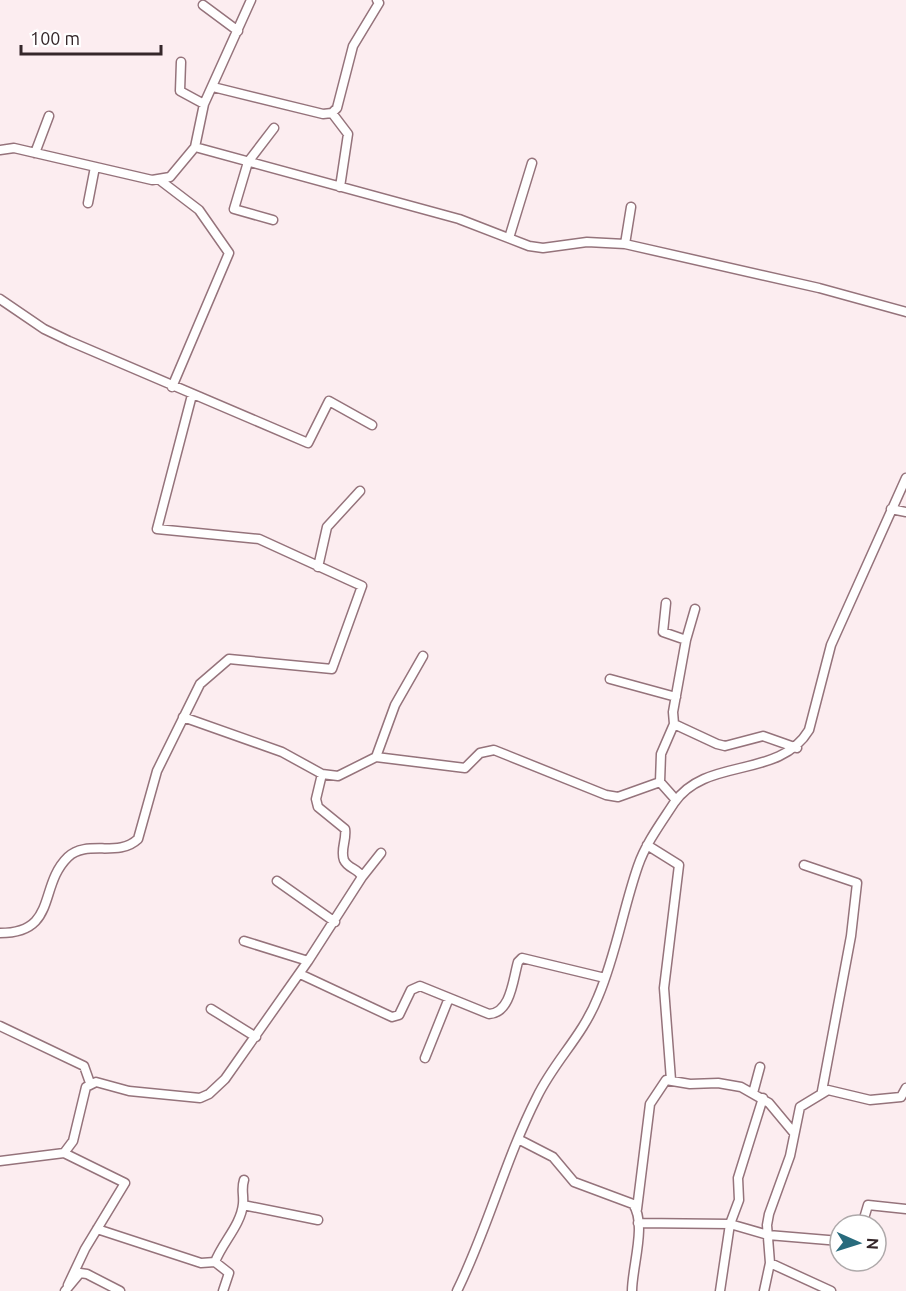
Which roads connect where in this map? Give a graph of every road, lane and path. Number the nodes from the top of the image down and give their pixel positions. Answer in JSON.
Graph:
{"nodes":[{"id":1,"x":251,"y":0,"type":"edge"},
{"id":2,"x":377,"y":0,"type":"edge"},
{"id":3,"x":202,"y":5,"type":"dead end"},
{"id":4,"x":238,"y":31,"type":"junction"},
{"id":5,"x":181,"y":62,"type":"dead end"},
{"id":6,"x":213,"y":87,"type":"junction"},
{"id":7,"x":204,"y":104,"type":"junction"},
{"id":8,"x":332,"y":113,"type":"junction"},
{"id":9,"x":49,"y":116,"type":"dead end"},
{"id":10,"x":274,"y":128,"type":"dead end"},
{"id":11,"x":195,"y":147,"type":"junction"},
{"id":12,"x":0,"y":150,"type":"edge"},
{"id":13,"x":35,"y":153,"type":"junction"},
{"id":14,"x":248,"y":162,"type":"junction"},
{"id":15,"x":532,"y":163,"type":"dead end"},
{"id":16,"x":95,"y":167,"type":"junction"},
{"id":17,"x":161,"y":181,"type":"junction"},
{"id":18,"x":340,"y":187,"type":"junction"},
{"id":19,"x":88,"y":202,"type":"dead end"},
{"id":20,"x":631,"y":207,"type":"dead end"},
{"id":21,"x":273,"y":220,"type":"dead end"},
{"id":22,"x":508,"y":238,"type":"junction"},
{"id":23,"x":625,"y":244,"type":"junction"},
{"id":24,"x":0,"y":299,"type":"edge"},
{"id":25,"x":906,"y":312,"type":"edge"},
{"id":26,"x":172,"y":387,"type":"junction"},
{"id":27,"x":192,"y":395,"type":"junction"},
{"id":28,"x":372,"y":425,"type":"dead end"},
{"id":29,"x":906,"y":478,"type":"edge"},
{"id":30,"x":360,"y":491,"type":"dead end"},
{"id":31,"x":891,"y":509,"type":"junction"},
{"id":32,"x":906,"y":513,"type":"edge"},
{"id":33,"x":318,"y":567,"type":"junction"},
{"id":34,"x":666,"y":603,"type":"dead end"},
{"id":35,"x":695,"y":609,"type":"dead end"},
{"id":36,"x":686,"y":640,"type":"junction"},
{"id":37,"x":423,"y":656,"type":"dead end"},
{"id":38,"x":610,"y":680,"type":"dead end"},
{"id":39,"x":676,"y":697,"type":"junction"},
{"id":40,"x":183,"y":717,"type":"junction"},
{"id":41,"x":674,"y":724,"type":"junction"},
{"id":42,"x":797,"y":748,"type":"junction"},
{"id":43,"x":376,"y":757,"type":"junction"},
{"id":44,"x":322,"y":774,"type":"junction"},
{"id":45,"x":660,"y":782,"type":"junction"},
{"id":46,"x":676,"y":800,"type":"junction"},
{"id":47,"x":647,"y":845,"type":"junction"},
{"id":48,"x":381,"y":853,"type":"dead end"},
{"id":49,"x":804,"y":865,"type":"dead end"},
{"id":50,"x":362,"y":877,"type":"junction"},
{"id":51,"x":277,"y":881,"type":"dead end"},
{"id":52,"x":335,"y":922,"type":"junction"},
{"id":53,"x":0,"y":933,"type":"edge"},
{"id":54,"x":244,"y":941,"type":"dead end"},
{"id":55,"x":308,"y":962,"type":"junction"},
{"id":56,"x":300,"y":974,"type":"junction"},
{"id":57,"x":605,"y":978,"type":"junction"},
{"id":58,"x":449,"y":998,"type":"junction"},
{"id":59,"x":211,"y":1009,"type":"dead end"},
{"id":60,"x":0,"y":1026,"type":"edge"},
{"id":61,"x":256,"y":1037,"type":"junction"},
{"id":62,"x":425,"y":1058,"type":"dead end"},
{"id":63,"x":760,"y":1067,"type":"dead end"},
{"id":64,"x":671,"y":1080,"type":"junction"},
{"id":65,"x":90,"y":1083,"type":"junction"},
{"id":66,"x":906,"y":1088,"type":"edge"},
{"id":67,"x":822,"y":1091,"type":"junction"},
{"id":68,"x":753,"y":1094,"type":"junction"},
{"id":69,"x":763,"y":1098,"type":"junction"},
{"id":70,"x":794,"y":1134,"type":"junction"},
{"id":71,"x":518,"y":1139,"type":"junction"},
{"id":72,"x":64,"y":1154,"type":"junction"},
{"id":73,"x":0,"y":1161,"type":"edge"},
{"id":74,"x":243,"y":1180,"type":"dead end"},
{"id":75,"x":243,"y":1205,"type":"junction"},
{"id":76,"x":637,"y":1209,"type":"junction"},
{"id":77,"x":906,"y":1209,"type":"edge"},
{"id":78,"x":866,"y":1213,"type":"edge"},
{"id":79,"x":318,"y":1220,"type":"dead end"},
{"id":80,"x":638,"y":1223,"type":"junction"},
{"id":81,"x":730,"y":1224,"type":"junction"},
{"id":82,"x":97,"y":1229,"type":"junction"},
{"id":83,"x":768,"y":1235,"type":"junction"},
{"id":84,"x":828,"y":1240,"type":"edge"},
{"id":85,"x":215,"y":1262,"type":"junction"},
{"id":86,"x":770,"y":1263,"type":"junction"},
{"id":87,"x":67,"y":1288,"type":"edge"},
{"id":88,"x":120,"y":1291,"type":"edge"},
{"id":89,"x":223,"y":1291,"type":"edge"},
{"id":90,"x":457,"y":1291,"type":"edge"},
{"id":91,"x":633,"y":1291,"type":"edge"},
{"id":92,"x":720,"y":1291,"type":"edge"},
{"id":93,"x":764,"y":1291,"type":"edge"},
{"id":94,"x":831,"y":1291,"type":"edge"}],
"edges":[{"from":1,"to":4,"type":"street"},
{"from":2,"to":8,"type":"street"},
{"from":3,"to":4,"type":"street"},
{"from":4,"to":6,"type":"street"},
{"from":5,"to":7,"type":"street"},
{"from":6,"to":7,"type":"street"},
{"from":6,"to":8,"type":"street"},
{"from":7,"to":11,"type":"street"},
{"from":8,"to":18,"type":"street"},
{"from":9,"to":13,"type":"street"},
{"from":10,"to":14,"type":"street"},
{"from":11,"to":14,"type":"street"},
{"from":11,"to":17,"type":"street"},
{"from":12,"to":13,"type":"street"},
{"from":13,"to":16,"type":"street"},
{"from":14,"to":18,"type":"street"},
{"from":14,"to":21,"type":"street"},
{"from":15,"to":22,"type":"street"},
{"from":16,"to":17,"type":"street"},
{"from":16,"to":19,"type":"street"},
{"from":17,"to":26,"type":"street"},
{"from":18,"to":22,"type":"street"},
{"from":20,"to":23,"type":"street"},
{"from":22,"to":23,"type":"street"},
{"from":23,"to":25,"type":"street"},
{"from":24,"to":26,"type":"street"},
{"from":26,"to":27,"type":"street"},
{"from":27,"to":28,"type":"street"},
{"from":27,"to":33,"type":"street"},
{"from":29,"to":31,"type":"street"},
{"from":30,"to":33,"type":"street"},
{"from":31,"to":32,"type":"street"},
{"from":31,"to":42,"type":"street"},
{"from":33,"to":40,"type":"street"},
{"from":34,"to":36,"type":"street"},
{"from":35,"to":36,"type":"street"},
{"from":36,"to":39,"type":"street"},
{"from":37,"to":43,"type":"street"},
{"from":38,"to":39,"type":"street"},
{"from":39,"to":41,"type":"street"},
{"from":40,"to":44,"type":"street"},
{"from":40,"to":53,"type":"street"},
{"from":41,"to":42,"type":"street"},
{"from":41,"to":45,"type":"street"},
{"from":42,"to":46,"type":"street"},
{"from":43,"to":44,"type":"street"},
{"from":43,"to":45,"type":"street"},
{"from":44,"to":50,"type":"street"},
{"from":45,"to":46,"type":"street"},
{"from":46,"to":47,"type":"street"},
{"from":47,"to":57,"type":"street"},
{"from":47,"to":64,"type":"street"},
{"from":48,"to":50,"type":"street"},
{"from":49,"to":67,"type":"street"},
{"from":50,"to":52,"type":"street"},
{"from":51,"to":52,"type":"street"},
{"from":52,"to":55,"type":"street"},
{"from":54,"to":55,"type":"street"},
{"from":55,"to":56,"type":"street"},
{"from":56,"to":58,"type":"street"},
{"from":56,"to":61,"type":"street"},
{"from":57,"to":58,"type":"street"},
{"from":57,"to":71,"type":"street"},
{"from":58,"to":62,"type":"street"},
{"from":59,"to":61,"type":"street"},
{"from":60,"to":65,"type":"street"},
{"from":61,"to":65,"type":"street"},
{"from":63,"to":68,"type":"street"},
{"from":64,"to":68,"type":"street"},
{"from":64,"to":76,"type":"street"},
{"from":65,"to":72,"type":"street"},
{"from":66,"to":67,"type":"street"},
{"from":67,"to":70,"type":"street"},
{"from":68,"to":69,"type":"street"},
{"from":69,"to":70,"type":"street"},
{"from":69,"to":81,"type":"street"},
{"from":70,"to":83,"type":"street"},
{"from":71,"to":76,"type":"street"},
{"from":71,"to":90,"type":"street"},
{"from":72,"to":73,"type":"street"},
{"from":72,"to":82,"type":"street"},
{"from":74,"to":75,"type":"street"},
{"from":75,"to":79,"type":"street"},
{"from":75,"to":85,"type":"street"},
{"from":76,"to":80,"type":"street"},
{"from":77,"to":78,"type":"street"},
{"from":80,"to":81,"type":"street"},
{"from":80,"to":91,"type":"street"},
{"from":81,"to":83,"type":"street"},
{"from":81,"to":92,"type":"street"},
{"from":82,"to":85,"type":"street"},
{"from":82,"to":87,"type":"street"},
{"from":83,"to":84,"type":"street"},
{"from":83,"to":86,"type":"street"},
{"from":85,"to":89,"type":"street"},
{"from":86,"to":93,"type":"street"},
{"from":86,"to":94,"type":"street"},
{"from":87,"to":88,"type":"street"}]}
